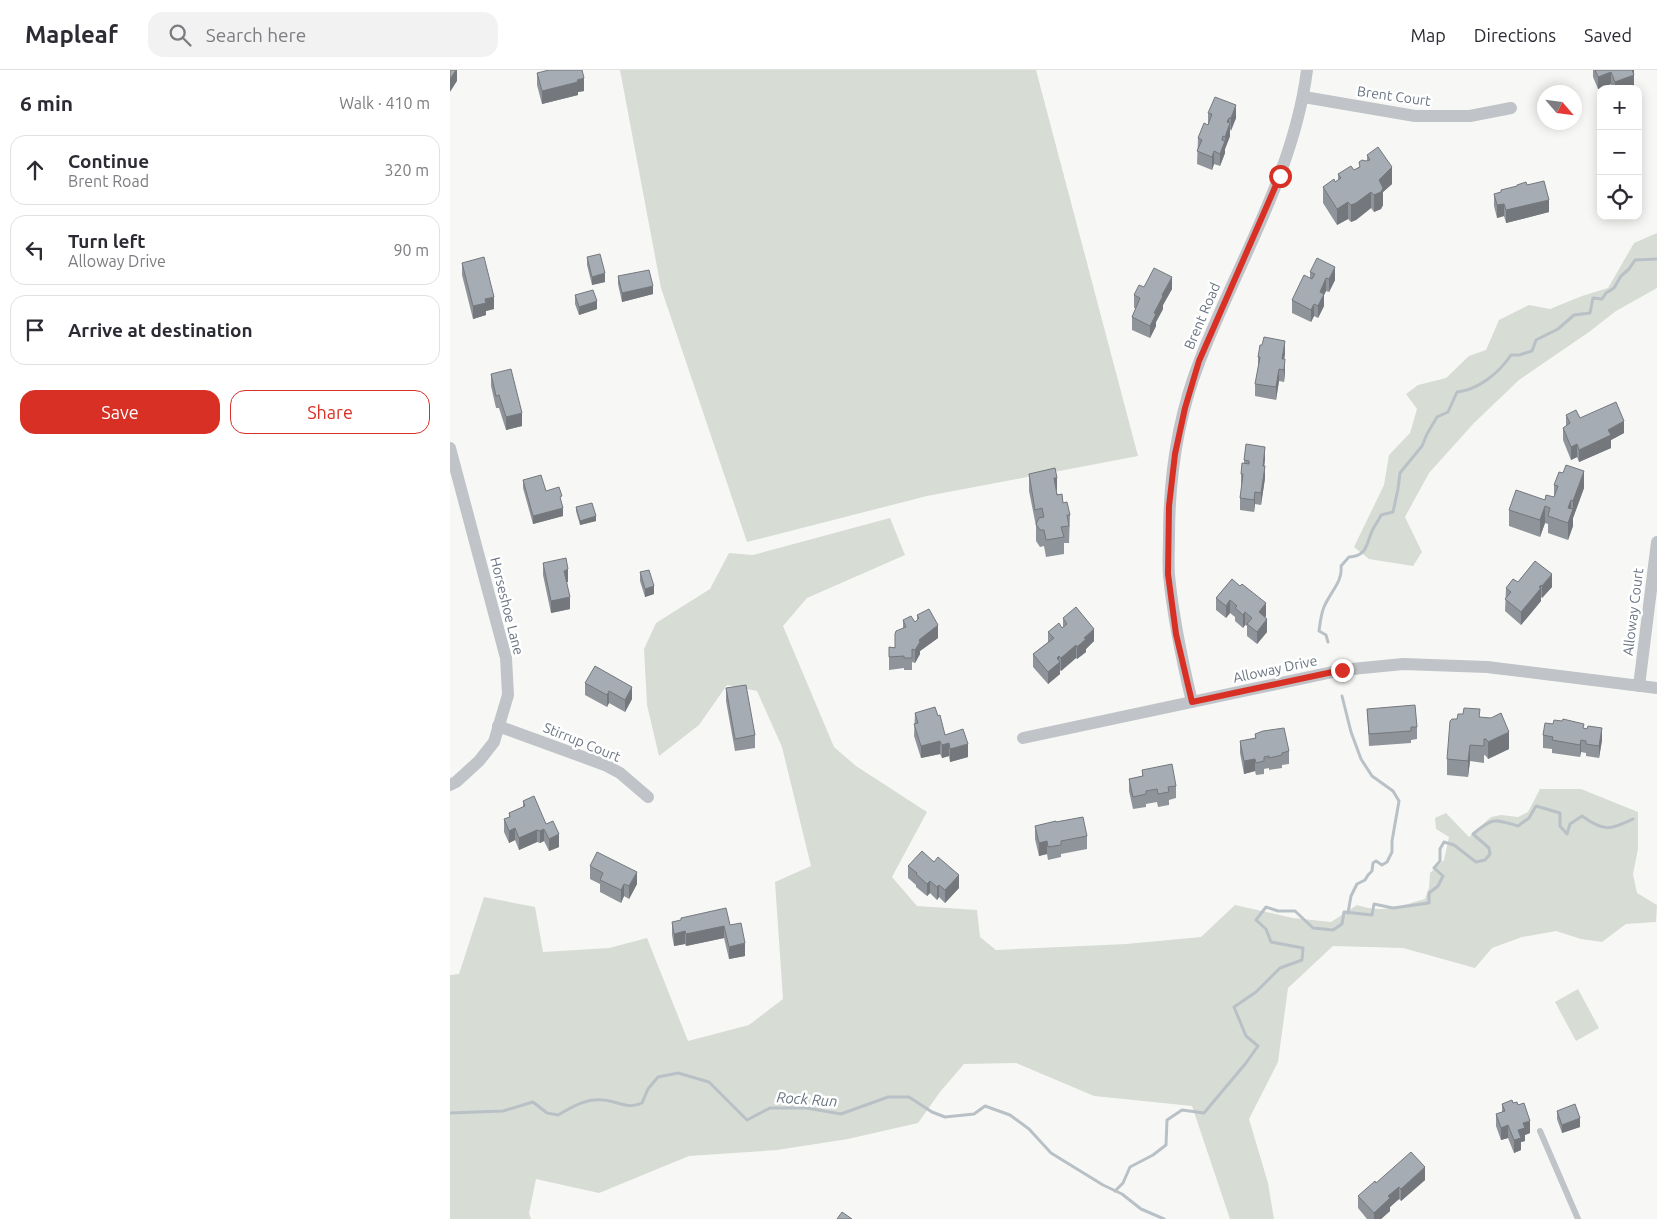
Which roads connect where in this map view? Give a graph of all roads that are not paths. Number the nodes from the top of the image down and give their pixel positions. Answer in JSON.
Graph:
{"nodes":[{"id":1,"x":1307,"y":70,"type":"edge"},
{"id":2,"x":1304,"y":97,"type":"junction"},
{"id":3,"x":1511,"y":108,"type":"dead end"},
{"id":4,"x":450,"y":448,"type":"edge"},
{"id":5,"x":1657,"y":542,"type":"edge"},
{"id":6,"x":1639,"y":686,"type":"junction"},
{"id":7,"x":1657,"y":688,"type":"edge"},
{"id":8,"x":1192,"y":702,"type":"junction"},
{"id":9,"x":498,"y":726,"type":"junction"},
{"id":10,"x":1023,"y":738,"type":"dead end"},
{"id":11,"x":450,"y":785,"type":"edge"},
{"id":12,"x":648,"y":797,"type":"dead end"},
{"id":13,"x":1540,"y":1131,"type":"dead end"},
{"id":14,"x":1578,"y":1219,"type":"edge"}],
"edges":[{"from":1,"to":2,"type":"street","name":"Brent Road"},
{"from":2,"to":3,"type":"street","name":"Brent Court"},
{"from":2,"to":8,"type":"street","name":"Brent Road"},
{"from":4,"to":9,"type":"street","name":"Horseshoe Lane"},
{"from":5,"to":6,"type":"street","name":"Alloway Court"},
{"from":6,"to":7,"type":"street","name":"Alloway Drive"},
{"from":6,"to":8,"type":"street","name":"Alloway Drive"},
{"from":8,"to":10,"type":"street","name":"Alloway Drive"},
{"from":9,"to":11,"type":"street","name":"Horseshoe Lane"},
{"from":9,"to":12,"type":"street","name":"Stirrup Court"},
{"from":13,"to":14,"type":"lane"}]}
